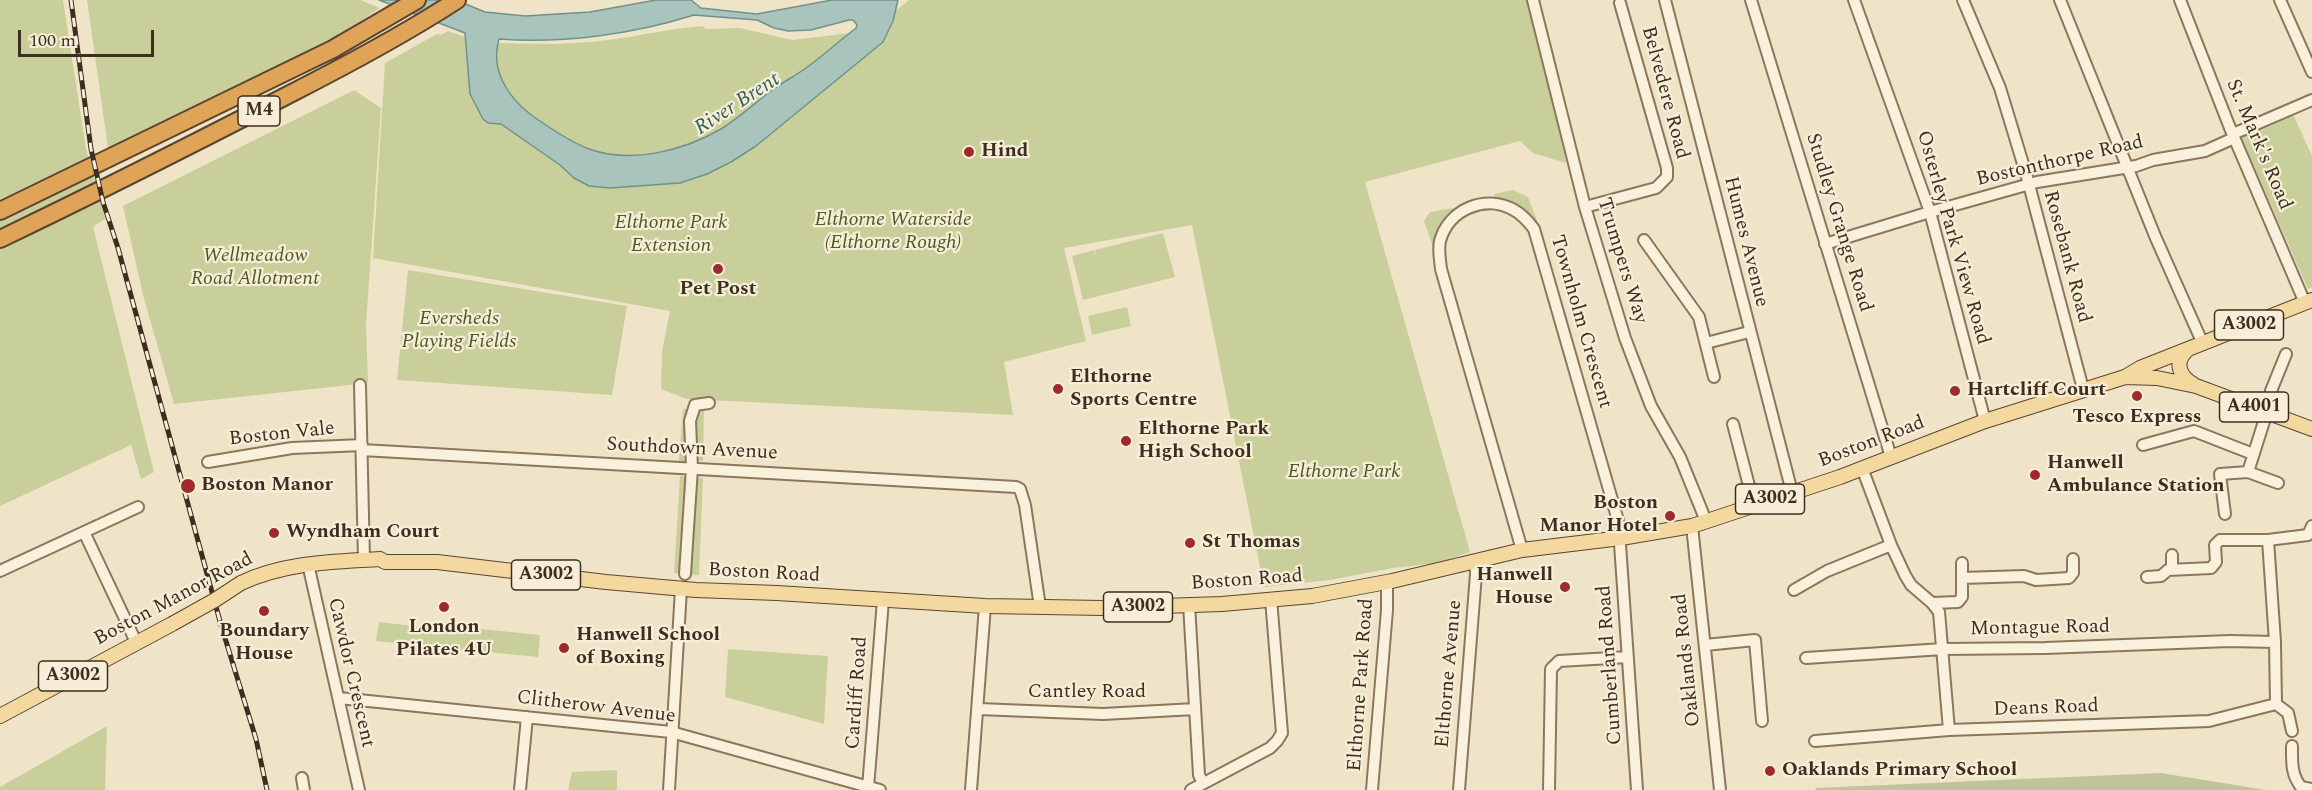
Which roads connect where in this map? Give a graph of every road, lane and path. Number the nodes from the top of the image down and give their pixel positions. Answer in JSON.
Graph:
{"nodes":[{"id":1,"x":417,"y":0,"type":"edge"},
{"id":2,"x":458,"y":0,"type":"edge"},
{"id":3,"x":1533,"y":0,"type":"edge"},
{"id":4,"x":1665,"y":0,"type":"edge"},
{"id":5,"x":1751,"y":0,"type":"edge"},
{"id":6,"x":1854,"y":0,"type":"edge"},
{"id":7,"x":1963,"y":0,"type":"edge"},
{"id":8,"x":2060,"y":0,"type":"edge"},
{"id":9,"x":2180,"y":0,"type":"edge"},
{"id":10,"x":2280,"y":0,"type":"edge"},
{"id":11,"x":1620,"y":3,"type":"dead end"},
{"id":12,"x":2312,"y":72,"type":"edge"},
{"id":13,"x":2312,"y":100,"type":"edge"},
{"id":14,"x":2234,"y":136,"type":"junction"},
{"id":15,"x":2128,"y":168,"type":"junction"},
{"id":16,"x":2029,"y":185,"type":"junction"},
{"id":17,"x":1585,"y":207,"type":"junction"},
{"id":18,"x":0,"y":211,"type":"edge"},
{"id":19,"x":1930,"y":212,"type":"junction"},
{"id":20,"x":0,"y":239,"type":"edge"},
{"id":21,"x":1644,"y":240,"type":"dead end"},
{"id":22,"x":1825,"y":244,"type":"junction"},
{"id":23,"x":2309,"y":301,"type":"edge"},
{"id":24,"x":1749,"y":332,"type":"junction"},
{"id":25,"x":1706,"y":343,"type":"junction"},
{"id":26,"x":2203,"y":344,"type":"junction"},
{"id":27,"x":2187,"y":350,"type":"junction"},
{"id":28,"x":2286,"y":354,"type":"dead end"},
{"id":29,"x":1714,"y":377,"type":"dead end"},
{"id":30,"x":2125,"y":377,"type":"junction"},
{"id":31,"x":360,"y":385,"type":"dead end"},
{"id":32,"x":2196,"y":386,"type":"junction"},
{"id":33,"x":2083,"y":389,"type":"junction"},
{"id":34,"x":2271,"y":391,"type":"tunnel mouth"},
{"id":35,"x":708,"y":403,"type":"dead end"},
{"id":36,"x":2266,"y":408,"type":"junction"},
{"id":37,"x":1985,"y":421,"type":"junction"},
{"id":38,"x":1733,"y":424,"type":"dead end"},
{"id":39,"x":2312,"y":429,"type":"edge"},
{"id":40,"x":2143,"y":445,"type":"dead end"},
{"id":41,"x":362,"y":448,"type":"junction"},
{"id":42,"x":2253,"y":454,"type":"junction"},
{"id":43,"x":1891,"y":457,"type":"junction"},
{"id":44,"x":207,"y":462,"type":"dead end"},
{"id":45,"x":692,"y":468,"type":"junction"},
{"id":46,"x":1862,"y":468,"type":"junction"},
{"id":47,"x":2248,"y":472,"type":"junction"},
{"id":48,"x":2278,"y":483,"type":"dead end"},
{"id":49,"x":1792,"y":492,"type":"junction"},
{"id":50,"x":1754,"y":505,"type":"junction"},
{"id":51,"x":138,"y":507,"type":"dead end"},
{"id":52,"x":2225,"y":514,"type":"dead end"},
{"id":53,"x":1706,"y":521,"type":"junction"},
{"id":54,"x":1692,"y":526,"type":"junction"},
{"id":55,"x":2312,"y":526,"type":"edge"},
{"id":56,"x":84,"y":532,"type":"junction"},
{"id":57,"x":1621,"y":538,"type":"junction"},
{"id":58,"x":2268,"y":540,"type":"junction"},
{"id":59,"x":1891,"y":545,"type":"junction"},
{"id":60,"x":1522,"y":550,"type":"junction"},
{"id":61,"x":2172,"y":555,"type":"dead end"},
{"id":62,"x":2073,"y":559,"type":"dead end"},
{"id":63,"x":364,"y":560,"type":"junction"},
{"id":64,"x":1475,"y":562,"type":"junction"},
{"id":65,"x":1962,"y":563,"type":"dead end"},
{"id":66,"x":308,"y":564,"type":"junction"},
{"id":67,"x":0,"y":570,"type":"edge"},
{"id":68,"x":2172,"y":570,"type":"junction"},
{"id":69,"x":685,"y":574,"type":"dead end"},
{"id":70,"x":2147,"y":577,"type":"dead end"},
{"id":71,"x":1962,"y":579,"type":"junction"},
{"id":72,"x":1387,"y":582,"type":"junction"},
{"id":73,"x":681,"y":589,"type":"junction"},
{"id":74,"x":1794,"y":590,"type":"dead end"},
{"id":75,"x":1271,"y":599,"type":"junction"},
{"id":76,"x":883,"y":600,"type":"junction"},
{"id":77,"x":1932,"y":603,"type":"junction"},
{"id":78,"x":1189,"y":604,"type":"junction"},
{"id":79,"x":985,"y":606,"type":"junction"},
{"id":80,"x":1040,"y":607,"type":"junction"},
{"id":81,"x":136,"y":642,"type":"junction"},
{"id":82,"x":2275,"y":642,"type":"junction"},
{"id":83,"x":1705,"y":645,"type":"junction"},
{"id":84,"x":1943,"y":649,"type":"junction"},
{"id":85,"x":1628,"y":657,"type":"junction"},
{"id":86,"x":1806,"y":658,"type":"dead end"},
{"id":87,"x":339,"y":698,"type":"junction"},
{"id":88,"x":2276,"y":704,"type":"junction"},
{"id":89,"x":979,"y":709,"type":"junction"},
{"id":90,"x":1195,"y":709,"type":"junction"},
{"id":91,"x":0,"y":716,"type":"edge"},
{"id":92,"x":527,"y":717,"type":"junction"},
{"id":93,"x":1762,"y":722,"type":"dead end"},
{"id":94,"x":1949,"y":730,"type":"junction"},
{"id":95,"x":2292,"y":731,"type":"dead end"},
{"id":96,"x":671,"y":732,"type":"junction"},
{"id":97,"x":1815,"y":741,"type":"dead end"},
{"id":98,"x":2292,"y":746,"type":"dead end"},
{"id":99,"x":302,"y":778,"type":"dead end"},
{"id":100,"x":1203,"y":783,"type":"junction"},
{"id":101,"x":874,"y":789,"type":"edge"},
{"id":102,"x":2312,"y":789,"type":"edge"},
{"id":103,"x":304,"y":790,"type":"edge"},
{"id":104,"x":359,"y":790,"type":"edge"},
{"id":105,"x":520,"y":790,"type":"edge"},
{"id":106,"x":669,"y":790,"type":"edge"},
{"id":107,"x":971,"y":790,"type":"edge"},
{"id":108,"x":1191,"y":790,"type":"edge"},
{"id":109,"x":1372,"y":790,"type":"edge"},
{"id":110,"x":1459,"y":790,"type":"edge"},
{"id":111,"x":1549,"y":790,"type":"edge"},
{"id":112,"x":1637,"y":790,"type":"edge"},
{"id":113,"x":1720,"y":790,"type":"edge"}],
"edges":[{"from":1,"to":18,"type":"highway","number":"M4"},
{"from":2,"to":20,"type":"highway","number":"M4"},
{"from":3,"to":17,"type":"street","name":"Trumpers Way"},
{"from":4,"to":24,"type":"street","name":"Humes Avenue"},
{"from":5,"to":22,"type":"street","name":"Studley Grange Road"},
{"from":6,"to":19,"type":"street","name":"Osterley Park View Road"},
{"from":7,"to":16,"type":"street","name":"Rosebank Road"},
{"from":8,"to":15,"type":"street"},
{"from":9,"to":14,"type":"street","name":"St. Mark's Road"},
{"from":10,"to":12,"type":"street"},
{"from":11,"to":17,"type":"street","name":"Belvedere Road"},
{"from":13,"to":14,"type":"street","name":"Bostonthorpe Road"},
{"from":14,"to":15,"type":"street","name":"Bostonthorpe Road"},
{"from":14,"to":23,"type":"street","name":"St. Mark's Road"},
{"from":15,"to":16,"type":"street","name":"Bostonthorpe Road"},
{"from":15,"to":26,"type":"street"},
{"from":16,"to":19,"type":"street","name":"Bostonthorpe Road"},
{"from":16,"to":33,"type":"street","name":"Rosebank Road"},
{"from":17,"to":53,"type":"street","name":"Trumpers Way"},
{"from":19,"to":22,"type":"street","name":"Bostonthorpe Road"},
{"from":19,"to":37,"type":"street","name":"Osterley Park View Road"},
{"from":21,"to":25,"type":"street"},
{"from":22,"to":43,"type":"street","name":"Studley Grange Road"},
{"from":23,"to":26,"type":"main road","number":"A3002"},
{"from":24,"to":25,"type":"street"},
{"from":24,"to":49,"type":"street","name":"Humes Avenue"},
{"from":25,"to":29,"type":"street"},
{"from":26,"to":27,"type":"main road","number":"A3002"},
{"from":27,"to":30,"type":"main road","name":"Boston Road","number":"A3002"},
{"from":27,"to":32,"type":"main road","number":"A4001"},
{"from":28,"to":34,"type":"street"},
{"from":30,"to":32,"type":"main road","name":"Boston Road","number":"A4001"},
{"from":30,"to":33,"type":"main road","name":"Boston Road","number":"A3002"},
{"from":31,"to":41,"type":"street"},
{"from":32,"to":36,"type":"main road","name":"Boston Road","number":"A4001"},
{"from":33,"to":37,"type":"main road","name":"Boston Road","number":"A3002"},
{"from":35,"to":45,"type":"street"},
{"from":36,"to":39,"type":"main road","name":"Boston Road","number":"A4001"},
{"from":36,"to":42,"type":"street"},
{"from":37,"to":43,"type":"main road","name":"Boston Road","number":"A3002"},
{"from":38,"to":50,"type":"street"},
{"from":40,"to":42,"type":"street"},
{"from":41,"to":44,"type":"street","name":"Boston Vale"},
{"from":41,"to":45,"type":"street","name":"Southdown Avenue"},
{"from":41,"to":63,"type":"street"},
{"from":42,"to":47,"type":"street"},
{"from":43,"to":46,"type":"main road","name":"Boston Road","number":"A3002"},
{"from":45,"to":69,"type":"street"},
{"from":45,"to":80,"type":"street","name":"Southdown Avenue"},
{"from":46,"to":49,"type":"main road","name":"Boston Road","number":"A3002"},
{"from":46,"to":59,"type":"street"},
{"from":47,"to":48,"type":"street"},
{"from":47,"to":52,"type":"street"},
{"from":49,"to":50,"type":"main road","name":"Boston Road","number":"A3002"},
{"from":50,"to":53,"type":"main road","name":"Boston Road","number":"A3002"},
{"from":51,"to":56,"type":"street"},
{"from":53,"to":54,"type":"main road","name":"Boston Road","number":"A3002"},
{"from":54,"to":57,"type":"main road","name":"Boston Road","number":"A3002"},
{"from":54,"to":83,"type":"street","name":"Oaklands Road"},
{"from":55,"to":58,"type":"street"},
{"from":56,"to":67,"type":"street"},
{"from":56,"to":81,"type":"street"},
{"from":57,"to":60,"type":"main road","name":"Boston Road","number":"A3002"},
{"from":57,"to":60,"type":"street","name":"Townholm Crescent"},
{"from":57,"to":85,"type":"street","name":"Cumberland Road"},
{"from":58,"to":68,"type":"street"},
{"from":58,"to":82,"type":"street"},
{"from":59,"to":74,"type":"street"},
{"from":59,"to":77,"type":"street"},
{"from":60,"to":64,"type":"main road","name":"Boston Road","number":"A3002"},
{"from":61,"to":68,"type":"street"},
{"from":62,"to":71,"type":"street"},
{"from":63,"to":66,"type":"main road","name":"Boston Road","number":"A3002"},
{"from":63,"to":73,"type":"main road","name":"Boston Road","number":"A3002"},
{"from":64,"to":72,"type":"main road","name":"Boston Road","number":"A3002"},
{"from":64,"to":110,"type":"street","name":"Elthorne Avenue"},
{"from":65,"to":71,"type":"street"},
{"from":66,"to":81,"type":"main road","name":"Boston Manor Road","number":"A3002","bridge":true},
{"from":66,"to":87,"type":"street","name":"Cawdor Crescent"},
{"from":68,"to":70,"type":"street"},
{"from":71,"to":77,"type":"street"},
{"from":72,"to":75,"type":"main road","name":"Boston Road","number":"A3002"},
{"from":72,"to":109,"type":"street","name":"Elthorne Park Road"},
{"from":73,"to":76,"type":"main road","name":"Boston Road","number":"A3002"},
{"from":73,"to":96,"type":"street"},
{"from":75,"to":78,"type":"main road","name":"Boston Road","number":"A3002"},
{"from":75,"to":100,"type":"street"},
{"from":76,"to":79,"type":"main road","name":"Boston Road","number":"A3002"},
{"from":76,"to":101,"type":"street","name":"Cardiff Road"},
{"from":77,"to":84,"type":"street"},
{"from":78,"to":80,"type":"main road","name":"Boston Road","number":"A3002"},
{"from":78,"to":90,"type":"street"},
{"from":79,"to":80,"type":"main road","name":"Boston Road","number":"A3002"},
{"from":79,"to":89,"type":"street"},
{"from":81,"to":91,"type":"main road","name":"Boston Manor Road","number":"A3002"},
{"from":82,"to":84,"type":"street","name":"Montague Road"},
{"from":82,"to":88,"type":"street"},
{"from":83,"to":93,"type":"street"},
{"from":83,"to":113,"type":"street","name":"Oaklands Road"},
{"from":84,"to":86,"type":"street","name":"Montague Road"},
{"from":84,"to":94,"type":"street"},
{"from":85,"to":111,"type":"street"},
{"from":85,"to":112,"type":"street","name":"Cumberland Road"},
{"from":87,"to":92,"type":"street","name":"Clitherow Avenue"},
{"from":87,"to":104,"type":"street","name":"Cawdor Crescent"},
{"from":88,"to":94,"type":"street","name":"Deans Road"},
{"from":88,"to":95,"type":"street"},
{"from":89,"to":90,"type":"street","name":"Cantley Road"},
{"from":89,"to":107,"type":"street"},
{"from":90,"to":100,"type":"street"},
{"from":92,"to":96,"type":"street","name":"Clitherow Avenue"},
{"from":92,"to":105,"type":"street"},
{"from":94,"to":97,"type":"street","name":"Deans Road"},
{"from":96,"to":101,"type":"street","name":"Clitherow Avenue"},
{"from":96,"to":106,"type":"street"},
{"from":98,"to":102,"type":"street"},
{"from":99,"to":103,"type":"street"},
{"from":100,"to":108,"type":"street"}]}
